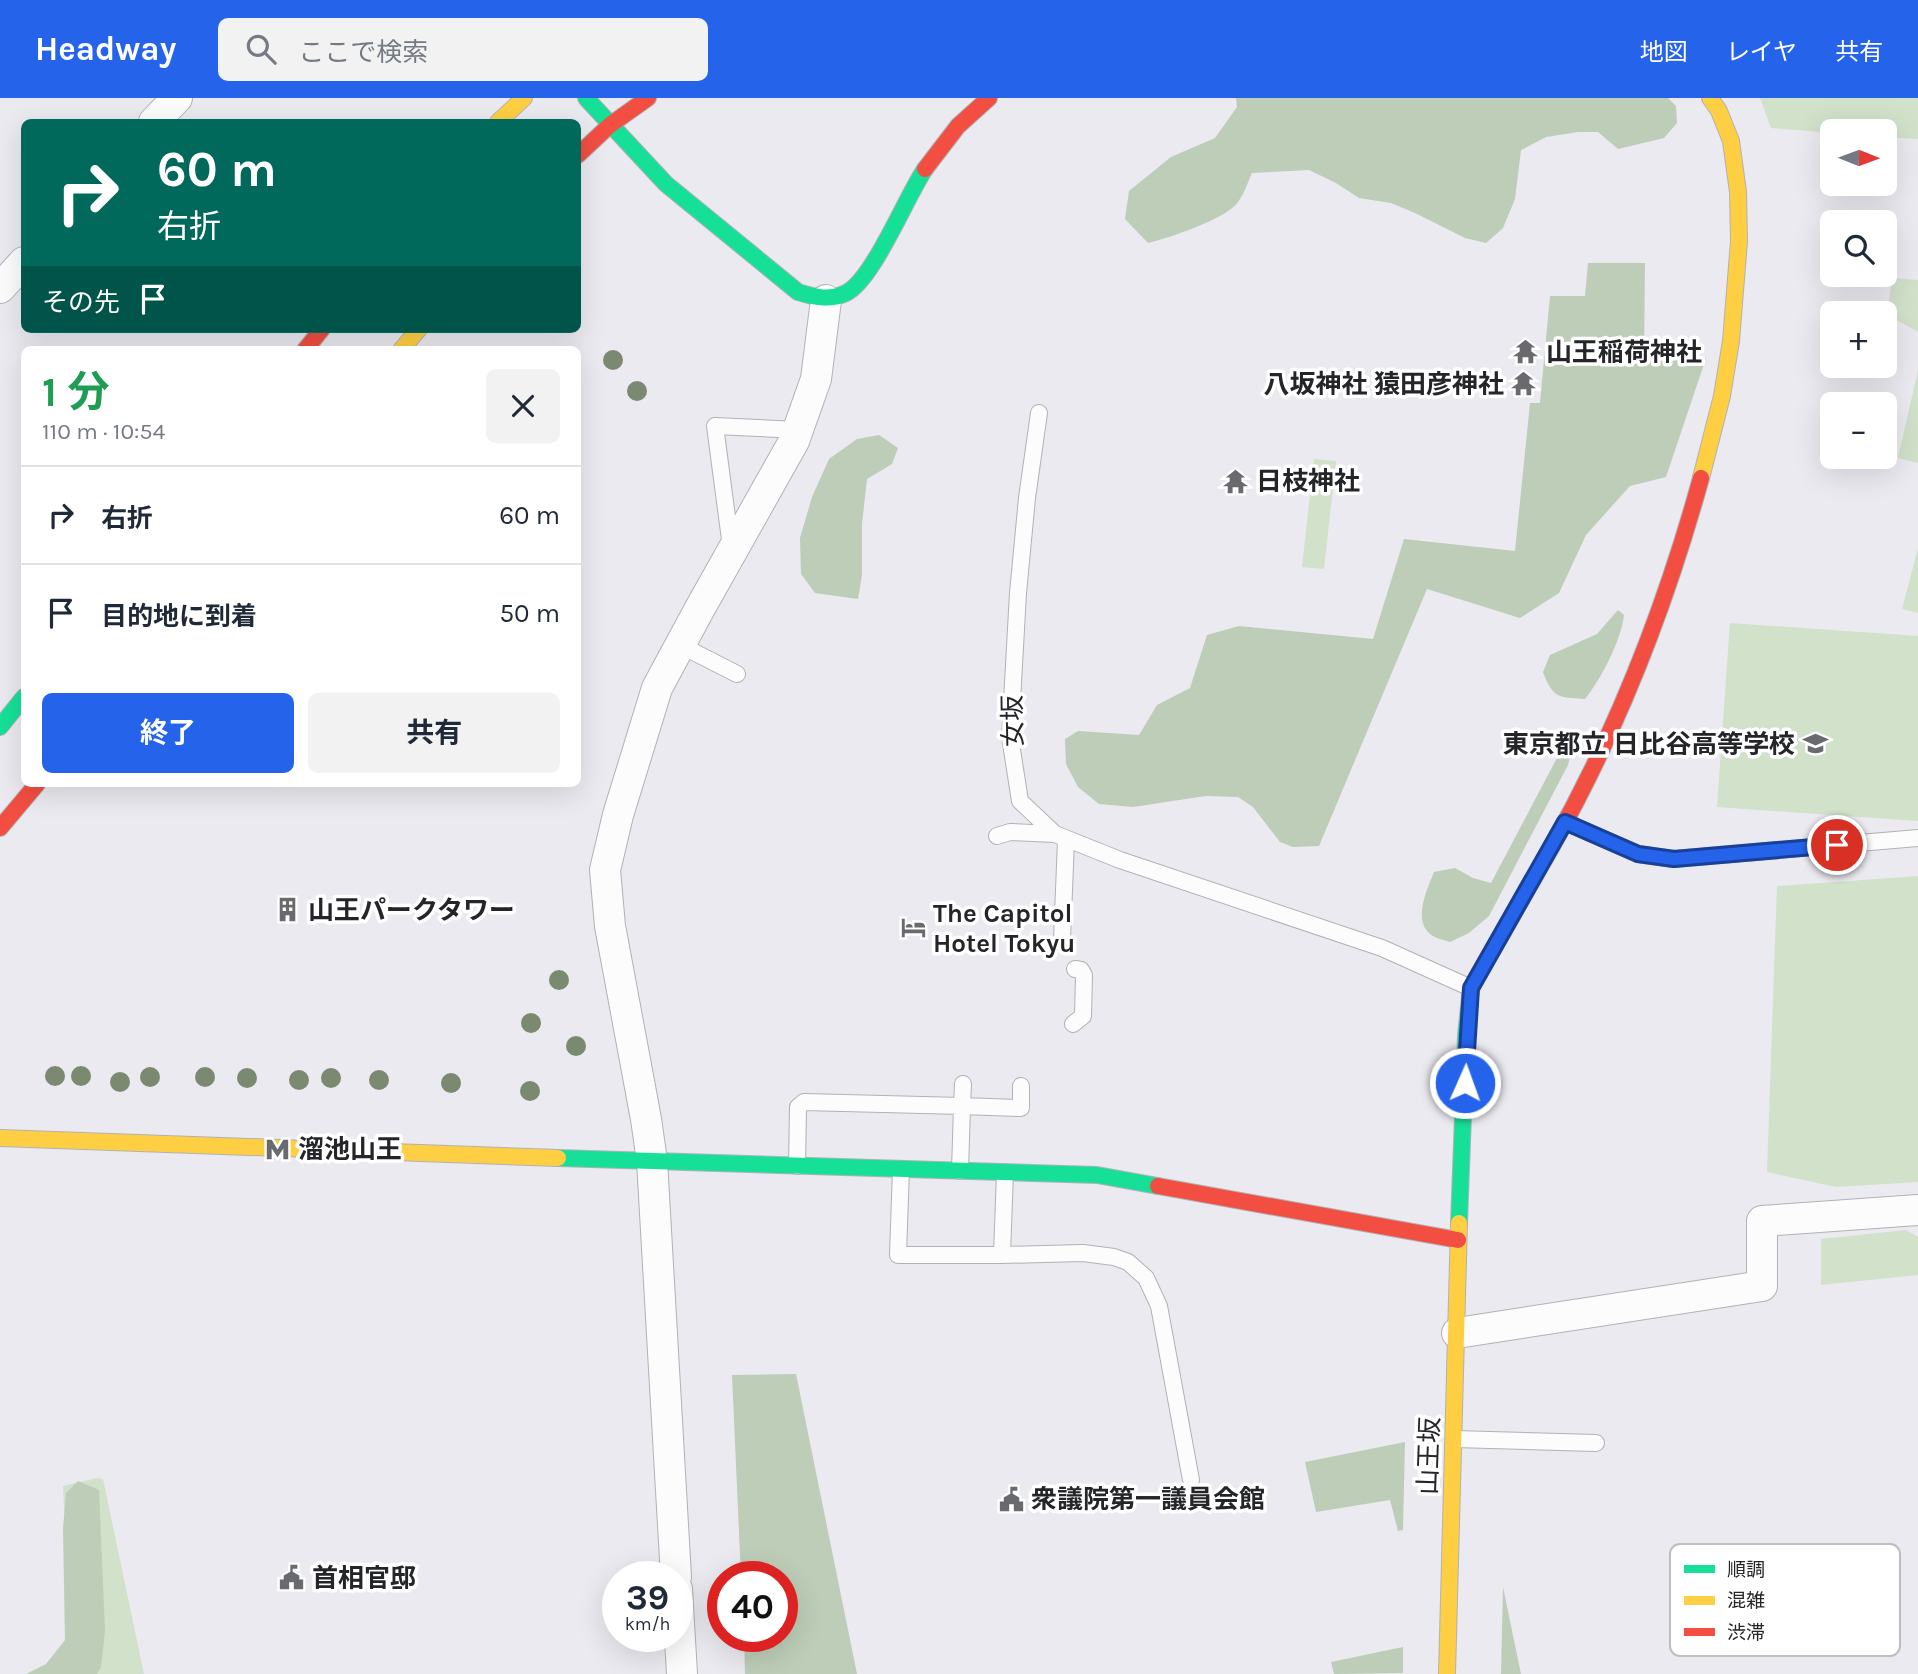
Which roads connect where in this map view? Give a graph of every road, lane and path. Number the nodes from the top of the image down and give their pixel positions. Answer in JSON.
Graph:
{"nodes":[{"id":1,"x":177,"y":98,"type":"edge"},
{"id":2,"x":524,"y":98,"type":"edge"},
{"id":3,"x":586,"y":98,"type":"edge"},
{"id":4,"x":648,"y":98,"type":"edge"},
{"id":5,"x":989,"y":98,"type":"edge"},
{"id":6,"x":1710,"y":98,"type":"edge"},
{"id":7,"x":157,"y":119,"type":"edge"},
{"id":8,"x":501,"y":119,"type":"edge"},
{"id":9,"x":610,"y":125,"type":"junction"},
{"id":10,"x":581,"y":152,"type":"edge"},
{"id":11,"x":21,"y":265,"type":"edge"},
{"id":12,"x":0,"y":288,"type":"edge"},
{"id":13,"x":826,"y":300,"type":"junction"},
{"id":14,"x":1039,"y":413,"type":"dead end"},
{"id":15,"x":798,"y":430,"type":"junction"},
{"id":16,"x":731,"y":553,"type":"junction"},
{"id":17,"x":680,"y":645,"type":"junction"},
{"id":18,"x":737,"y":674,"type":"dead end"},
{"id":19,"x":21,"y":701,"type":"edge"},
{"id":20,"x":0,"y":727,"type":"edge"},
{"id":21,"x":34,"y":787,"type":"edge"},
{"id":22,"x":1565,"y":822,"type":"junction"},
{"id":23,"x":0,"y":828,"type":"edge"},
{"id":24,"x":997,"y":836,"type":"dead end"},
{"id":25,"x":1060,"y":837,"type":"junction"},
{"id":26,"x":1918,"y":838,"type":"edge"},
{"id":27,"x":1062,"y":940,"type":"dead end"},
{"id":28,"x":1075,"y":968,"type":"dead end"},
{"id":29,"x":1471,"y":988,"type":"junction"},
{"id":30,"x":1073,"y":1024,"type":"dead end"},
{"id":31,"x":963,"y":1084,"type":"dead end"},
{"id":32,"x":1021,"y":1086,"type":"dead end"},
{"id":33,"x":962,"y":1106,"type":"junction"},
{"id":34,"x":0,"y":1138,"type":"edge"},
{"id":35,"x":652,"y":1161,"type":"junction"},
{"id":36,"x":797,"y":1166,"type":"junction"},
{"id":37,"x":901,"y":1169,"type":"junction"},
{"id":38,"x":960,"y":1171,"type":"junction"},
{"id":39,"x":1005,"y":1172,"type":"junction"},
{"id":40,"x":1918,"y":1210,"type":"edge"},
{"id":41,"x":1458,"y":1240,"type":"junction"},
{"id":42,"x":1002,"y":1255,"type":"junction"},
{"id":43,"x":1457,"y":1333,"type":"junction"},
{"id":44,"x":1454,"y":1439,"type":"junction"},
{"id":45,"x":1596,"y":1443,"type":"dead end"},
{"id":46,"x":1191,"y":1479,"type":"dead end"},
{"id":47,"x":676,"y":1561,"type":"edge"},
{"id":48,"x":681,"y":1652,"type":"edge"},
{"id":49,"x":682,"y":1674,"type":"edge"},
{"id":50,"x":1447,"y":1674,"type":"edge"}],
"edges":[{"from":1,"to":7,"type":"street"},
{"from":2,"to":8,"type":"main road"},
{"from":3,"to":9,"type":"main road"},
{"from":4,"to":9,"type":"main road"},
{"from":5,"to":13,"type":"main road"},
{"from":6,"to":22,"type":"main road"},
{"from":9,"to":10,"type":"main road"},
{"from":9,"to":13,"type":"main road"},
{"from":11,"to":12,"type":"street"},
{"from":13,"to":15,"type":"street"},
{"from":14,"to":25,"type":"lane","name":"女坂"},
{"from":15,"to":16,"type":"street"},
{"from":15,"to":16,"type":"lane"},
{"from":16,"to":17,"type":"street"},
{"from":17,"to":18,"type":"lane"},
{"from":17,"to":35,"type":"street"},
{"from":19,"to":20,"type":"main road"},
{"from":21,"to":23,"type":"main road"},
{"from":22,"to":26,"type":"lane"},
{"from":22,"to":29,"type":"main road"},
{"from":24,"to":25,"type":"lane"},
{"from":25,"to":27,"type":"lane"},
{"from":25,"to":29,"type":"lane"},
{"from":28,"to":30,"type":"lane"},
{"from":29,"to":41,"type":"main road","name":"山王坂"},
{"from":31,"to":33,"type":"lane"},
{"from":32,"to":33,"type":"lane"},
{"from":33,"to":36,"type":"lane"},
{"from":33,"to":38,"type":"lane"},
{"from":34,"to":35,"type":"main road"},
{"from":35,"to":36,"type":"main road"},
{"from":35,"to":47,"type":"street"},
{"from":36,"to":37,"type":"main road"},
{"from":37,"to":38,"type":"main road"},
{"from":37,"to":42,"type":"lane"},
{"from":38,"to":39,"type":"main road"},
{"from":39,"to":41,"type":"main road"},
{"from":39,"to":42,"type":"lane"},
{"from":40,"to":43,"type":"street"},
{"from":41,"to":43,"type":"main road","name":"山王坂"},
{"from":42,"to":46,"type":"lane"},
{"from":43,"to":44,"type":"main road","name":"山王坂"},
{"from":44,"to":45,"type":"lane"},
{"from":44,"to":50,"type":"main road","name":"山王坂"},
{"from":48,"to":49,"type":"street"}]}
